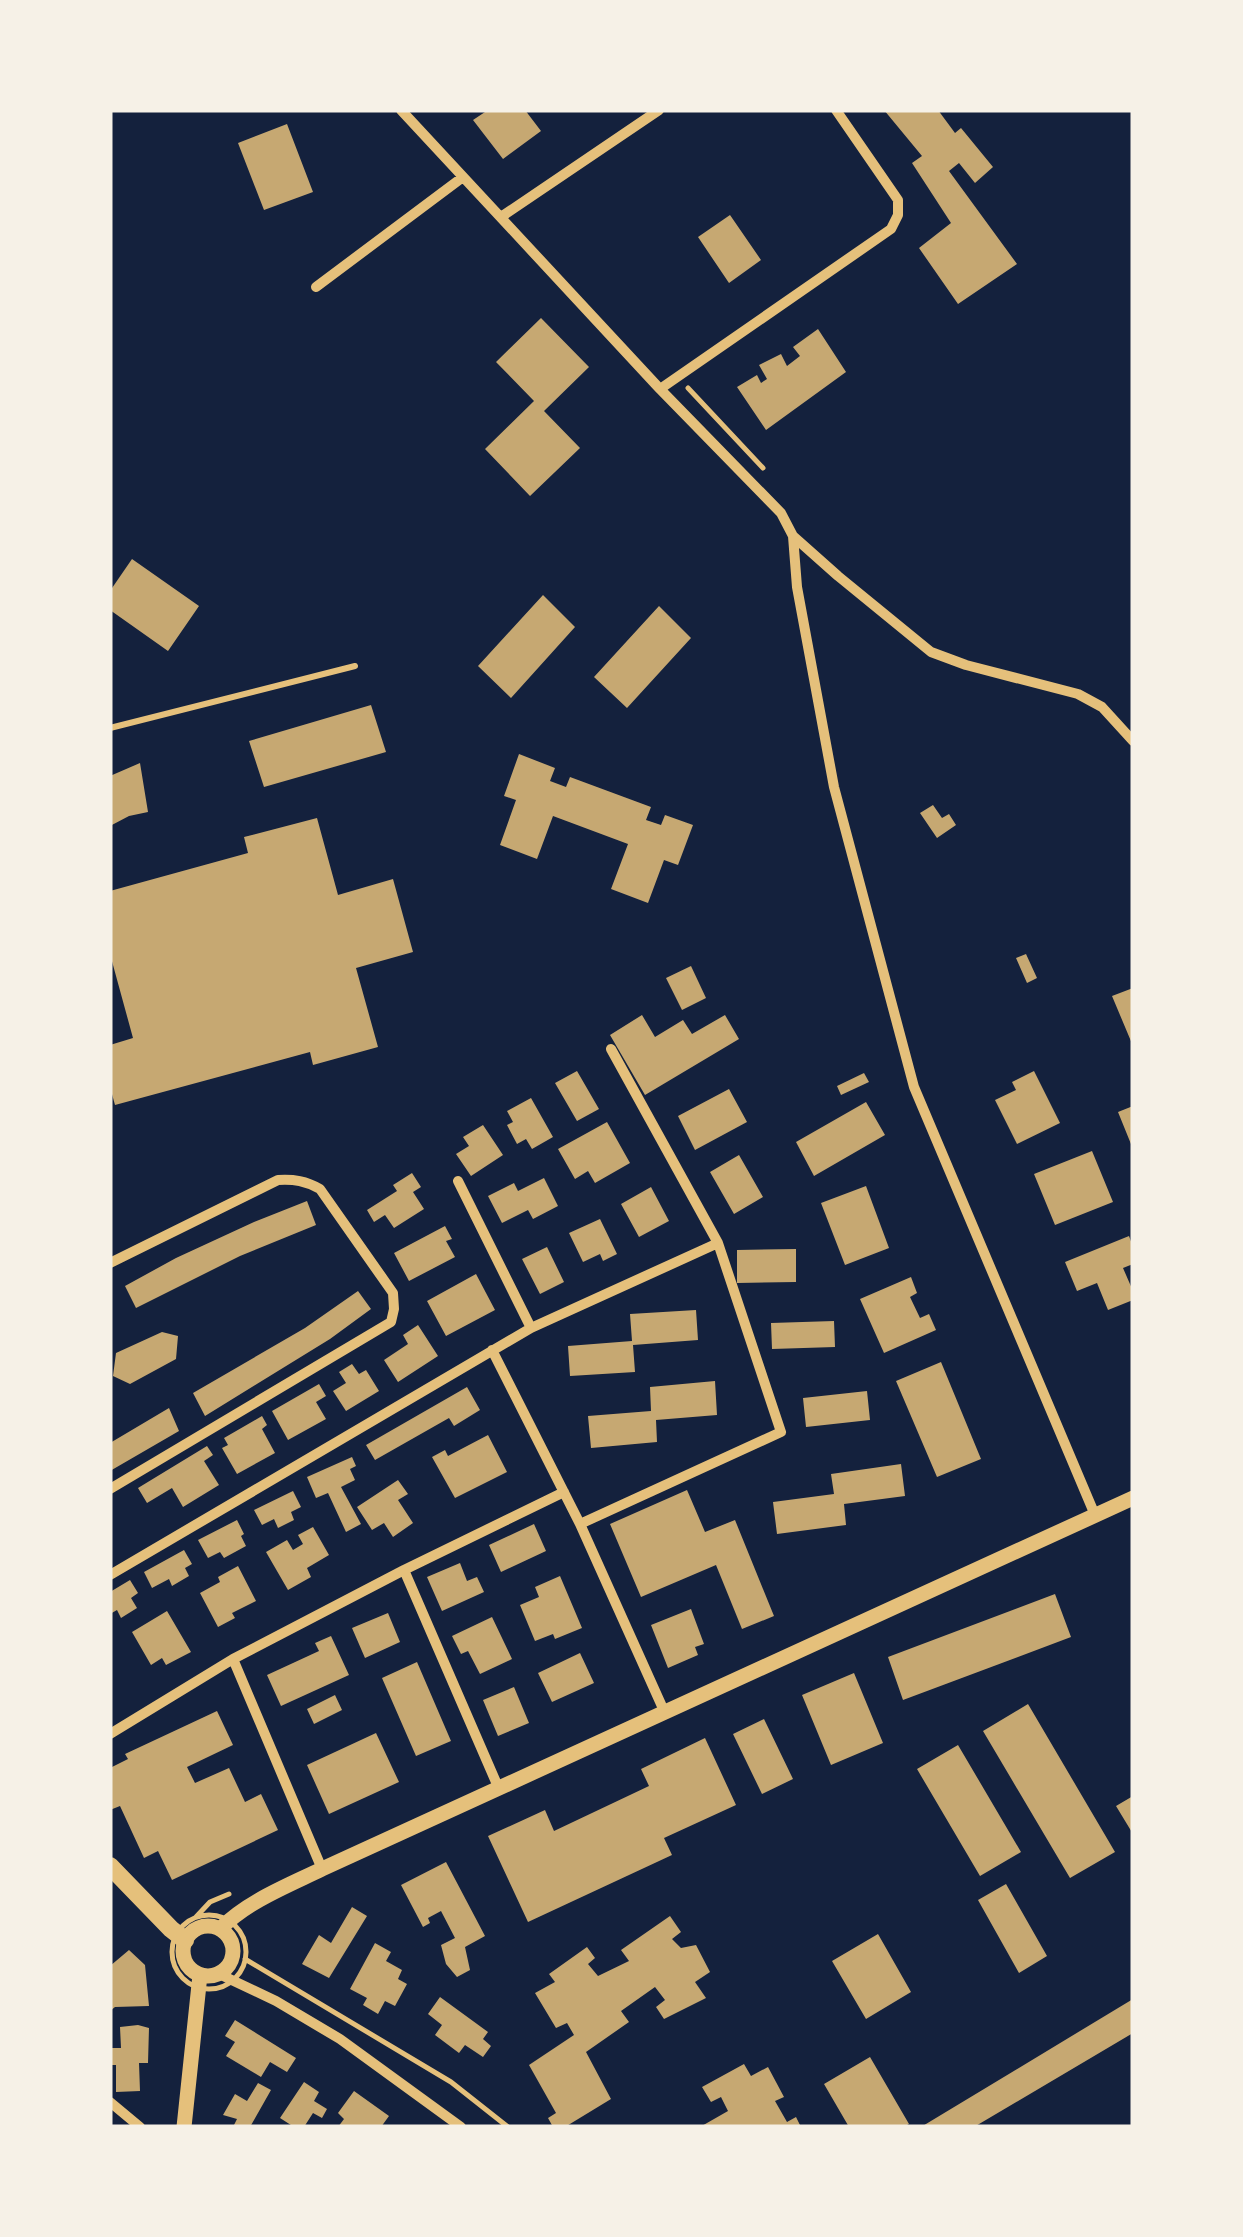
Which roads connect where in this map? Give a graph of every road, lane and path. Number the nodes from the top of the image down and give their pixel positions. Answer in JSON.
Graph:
{"nodes":[{"id":1,"x":400,"y":110,"type":"edge"},
{"id":2,"x":659,"y":110,"type":"edge"},
{"id":3,"x":836,"y":110,"type":"edge"},
{"id":4,"x":463,"y":177,"type":"junction"},
{"id":5,"x":501,"y":217,"type":"junction"},
{"id":6,"x":316,"y":287,"type":"dead end"},
{"id":7,"x":660,"y":389,"type":"junction"},
{"id":8,"x":793,"y":536,"type":"junction"},
{"id":9,"x":355,"y":666,"type":"dead end"},
{"id":10,"x":110,"y":728,"type":"edge"},
{"id":11,"x":1133,"y":741,"type":"edge"},
{"id":12,"x":611,"y":1049,"type":"dead end"},
{"id":13,"x":458,"y":1181,"type":"dead end"},
{"id":14,"x":718,"y":1243,"type":"junction"},
{"id":15,"x":110,"y":1264,"type":"edge"},
{"id":16,"x":531,"y":1328,"type":"junction"},
{"id":17,"x":492,"y":1350,"type":"junction"},
{"id":18,"x":110,"y":1489,"type":"edge"},
{"id":19,"x":564,"y":1492,"type":"junction"},
{"id":20,"x":1133,"y":1498,"type":"edge"},
{"id":21,"x":1095,"y":1516,"type":"junction"},
{"id":22,"x":580,"y":1524,"type":"junction"},
{"id":23,"x":404,"y":1570,"type":"junction"},
{"id":24,"x":110,"y":1575,"type":"edge"},
{"id":25,"x":233,"y":1659,"type":"junction"},
{"id":26,"x":664,"y":1713,"type":"junction"},
{"id":27,"x":110,"y":1734,"type":"edge"},
{"id":28,"x":499,"y":1790,"type":"junction"},
{"id":29,"x":110,"y":1866,"type":"edge"},
{"id":30,"x":322,"y":1869,"type":"junction"},
{"id":31,"x":224,"y":1924,"type":"junction"},
{"id":32,"x":181,"y":1937,"type":"junction"},
{"id":33,"x":245,"y":1959,"type":"junction"},
{"id":34,"x":226,"y":1977,"type":"junction"},
{"id":35,"x":199,"y":1981,"type":"junction"},
{"id":36,"x":110,"y":2102,"type":"edge"},
{"id":37,"x":140,"y":2127,"type":"edge"},
{"id":38,"x":184,"y":2127,"type":"edge"},
{"id":39,"x":461,"y":2127,"type":"edge"},
{"id":40,"x":508,"y":2127,"type":"edge"}],
"edges":[{"from":1,"to":4,"type":"street"},
{"from":2,"to":5,"type":"street"},
{"from":3,"to":7,"type":"street"},
{"from":4,"to":5,"type":"street"},
{"from":4,"to":6,"type":"street"},
{"from":5,"to":7,"type":"street"},
{"from":7,"to":8,"type":"street"},
{"from":8,"to":11,"type":"street"},
{"from":8,"to":21,"type":"street"},
{"from":9,"to":10,"type":"lane"},
{"from":12,"to":14,"type":"street"},
{"from":13,"to":16,"type":"street"},
{"from":14,"to":16,"type":"street"},
{"from":14,"to":22,"type":"street"},
{"from":15,"to":18,"type":"street"},
{"from":16,"to":17,"type":"street"},
{"from":17,"to":19,"type":"street"},
{"from":17,"to":24,"type":"street"},
{"from":19,"to":22,"type":"street"},
{"from":19,"to":23,"type":"street"},
{"from":20,"to":21,"type":"street"},
{"from":21,"to":26,"type":"street"},
{"from":22,"to":26,"type":"street"},
{"from":23,"to":25,"type":"street"},
{"from":23,"to":28,"type":"street"},
{"from":25,"to":27,"type":"street"},
{"from":25,"to":30,"type":"street"},
{"from":26,"to":28,"type":"street"},
{"from":28,"to":30,"type":"street"},
{"from":29,"to":32,"type":"main road"},
{"from":30,"to":31,"type":"street"},
{"from":31,"to":32,"type":"street"},
{"from":31,"to":32,"type":"path"},
{"from":31,"to":33,"type":"path"},
{"from":31,"to":34,"type":"street"},
{"from":32,"to":35,"type":"street"},
{"from":32,"to":35,"type":"path"},
{"from":33,"to":34,"type":"path"},
{"from":33,"to":40,"type":"path"},
{"from":34,"to":35,"type":"street"},
{"from":34,"to":35,"type":"path"},
{"from":34,"to":39,"type":"street"},
{"from":35,"to":38,"type":"street"},
{"from":36,"to":37,"type":"street"}]}
